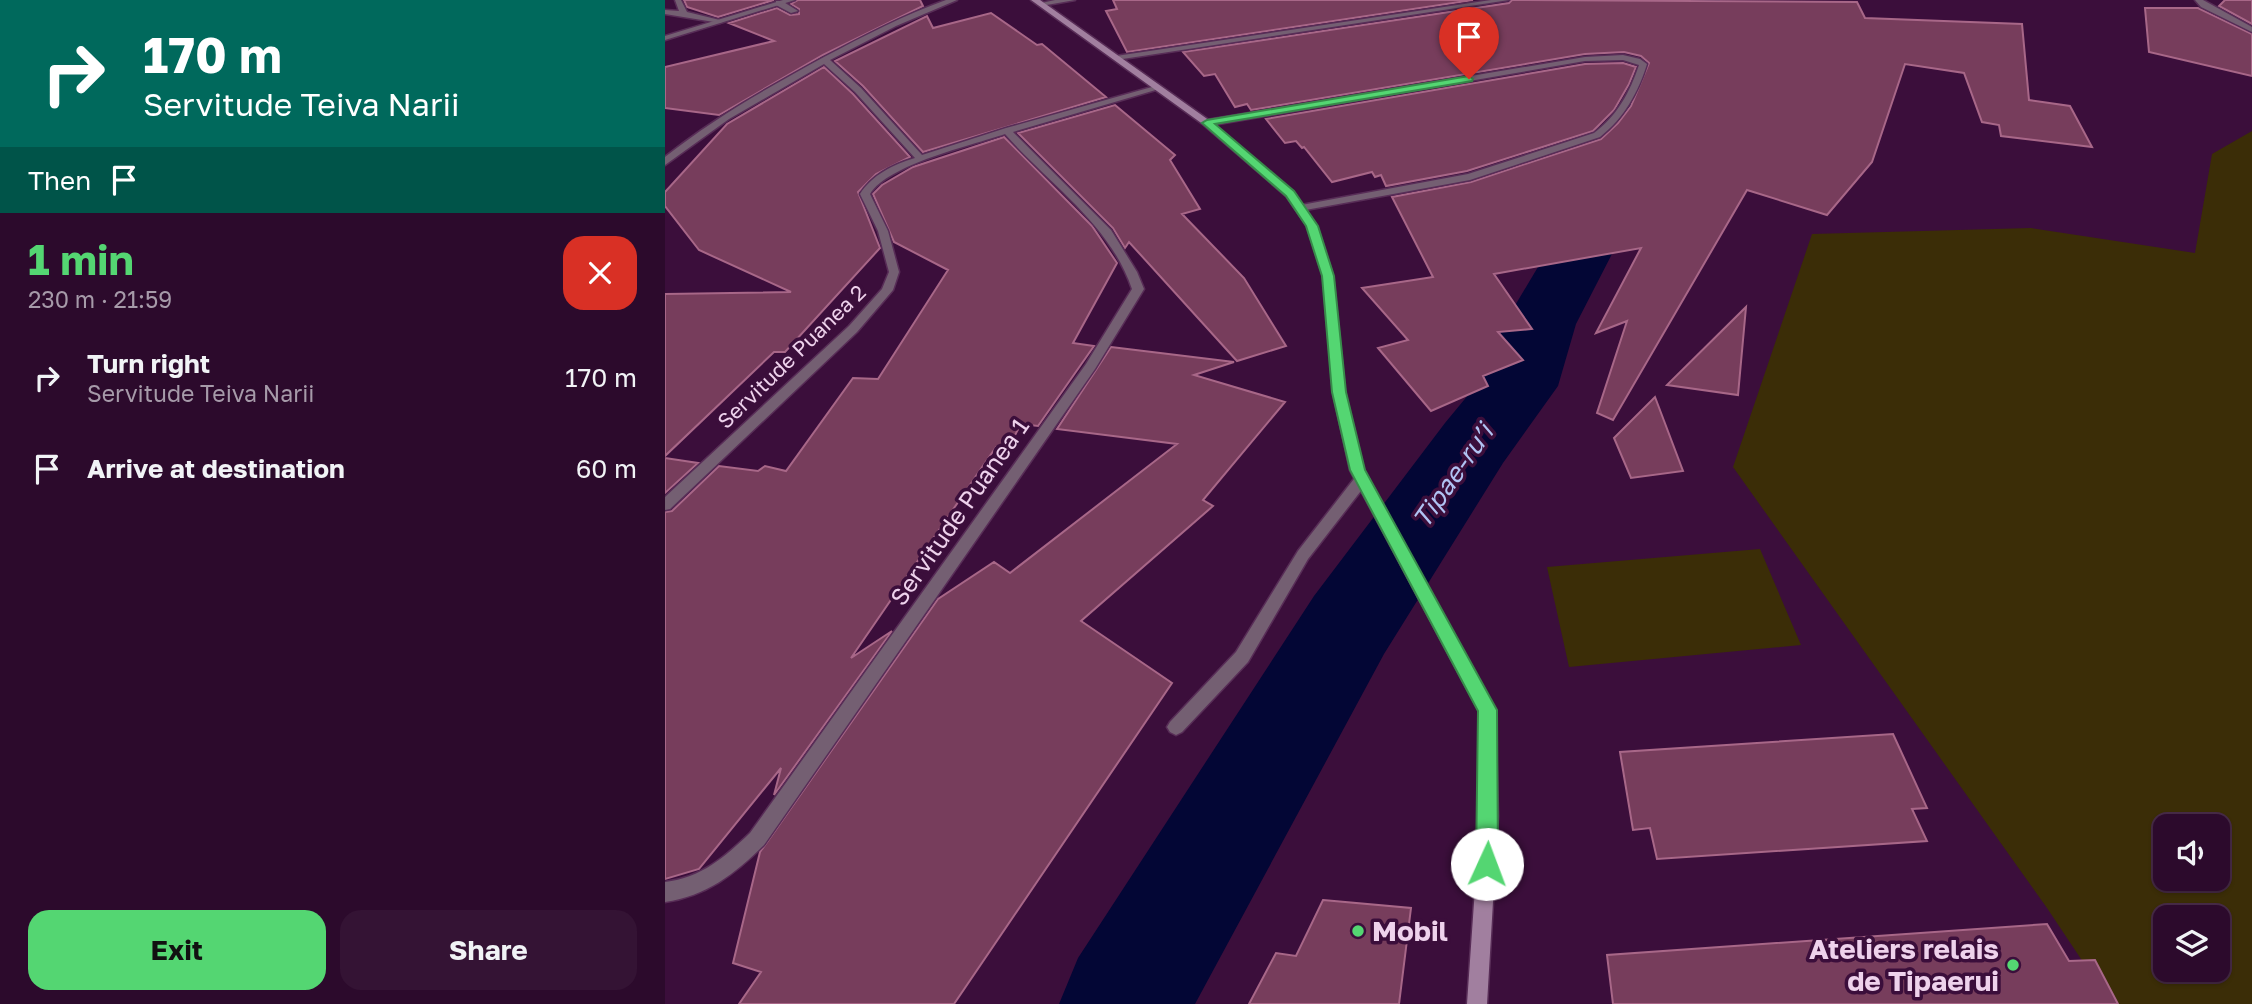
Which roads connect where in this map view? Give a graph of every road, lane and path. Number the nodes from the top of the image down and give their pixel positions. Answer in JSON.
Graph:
{"nodes":[{"id":1,"x":790,"y":0,"type":"edge"},
{"id":2,"x":953,"y":0,"type":"edge"},
{"id":3,"x":1071,"y":0,"type":"edge"},
{"id":4,"x":1505,"y":0,"type":"edge"},
{"id":5,"x":2199,"y":0,"type":"edge"},
{"id":6,"x":678,"y":2,"type":"dead end"},
{"id":7,"x":1038,"y":2,"type":"edge"},
{"id":8,"x":779,"y":3,"type":"junction"},
{"id":9,"x":794,"y":11,"type":"dead end"},
{"id":10,"x":665,"y":12,"type":"edge"},
{"id":11,"x":684,"y":14,"type":"junction"},
{"id":12,"x":720,"y":21,"type":"junction"},
{"id":13,"x":2252,"y":30,"type":"edge"},
{"id":14,"x":665,"y":38,"type":"edge"},
{"id":15,"x":1116,"y":58,"type":"junction"},
{"id":16,"x":824,"y":60,"type":"junction"},
{"id":17,"x":1156,"y":87,"type":"junction"},
{"id":18,"x":1207,"y":123,"type":"junction"},
{"id":19,"x":1009,"y":130,"type":"junction"},
{"id":20,"x":921,"y":159,"type":"junction"},
{"id":21,"x":665,"y":162,"type":"edge"},
{"id":22,"x":1300,"y":208,"type":"junction"},
{"id":23,"x":1362,"y":479,"type":"junction"},
{"id":24,"x":665,"y":505,"type":"edge"},
{"id":25,"x":1176,"y":727,"type":"dead end"},
{"id":26,"x":665,"y":892,"type":"edge"},
{"id":27,"x":1477,"y":1004,"type":"edge"}],
"edges":[{"from":1,"to":8,"type":"street"},
{"from":2,"to":16,"type":"street"},
{"from":3,"to":7,"type":"street"},
{"from":4,"to":15,"type":"street"},
{"from":5,"to":13,"type":"street"},
{"from":6,"to":11,"type":"street"},
{"from":7,"to":15,"type":"main road"},
{"from":8,"to":9,"type":"street"},
{"from":8,"to":12,"type":"street"},
{"from":10,"to":11,"type":"street"},
{"from":11,"to":12,"type":"street"},
{"from":12,"to":14,"type":"street"},
{"from":15,"to":17,"type":"main road"},
{"from":16,"to":20,"type":"street"},
{"from":16,"to":21,"type":"street"},
{"from":17,"to":18,"type":"main road"},
{"from":17,"to":19,"type":"street","name":"Servitude Puanea 2"},
{"from":18,"to":22,"type":"main road"},
{"from":18,"to":22,"type":"street"},
{"from":19,"to":20,"type":"street","name":"Servitude Puanea 2"},
{"from":19,"to":26,"type":"street","name":"Servitude Puanea 1"},
{"from":20,"to":24,"type":"street","name":"Servitude Puanea 2"},
{"from":22,"to":23,"type":"main road"},
{"from":23,"to":25,"type":"street"},
{"from":23,"to":27,"type":"main road"}]}
